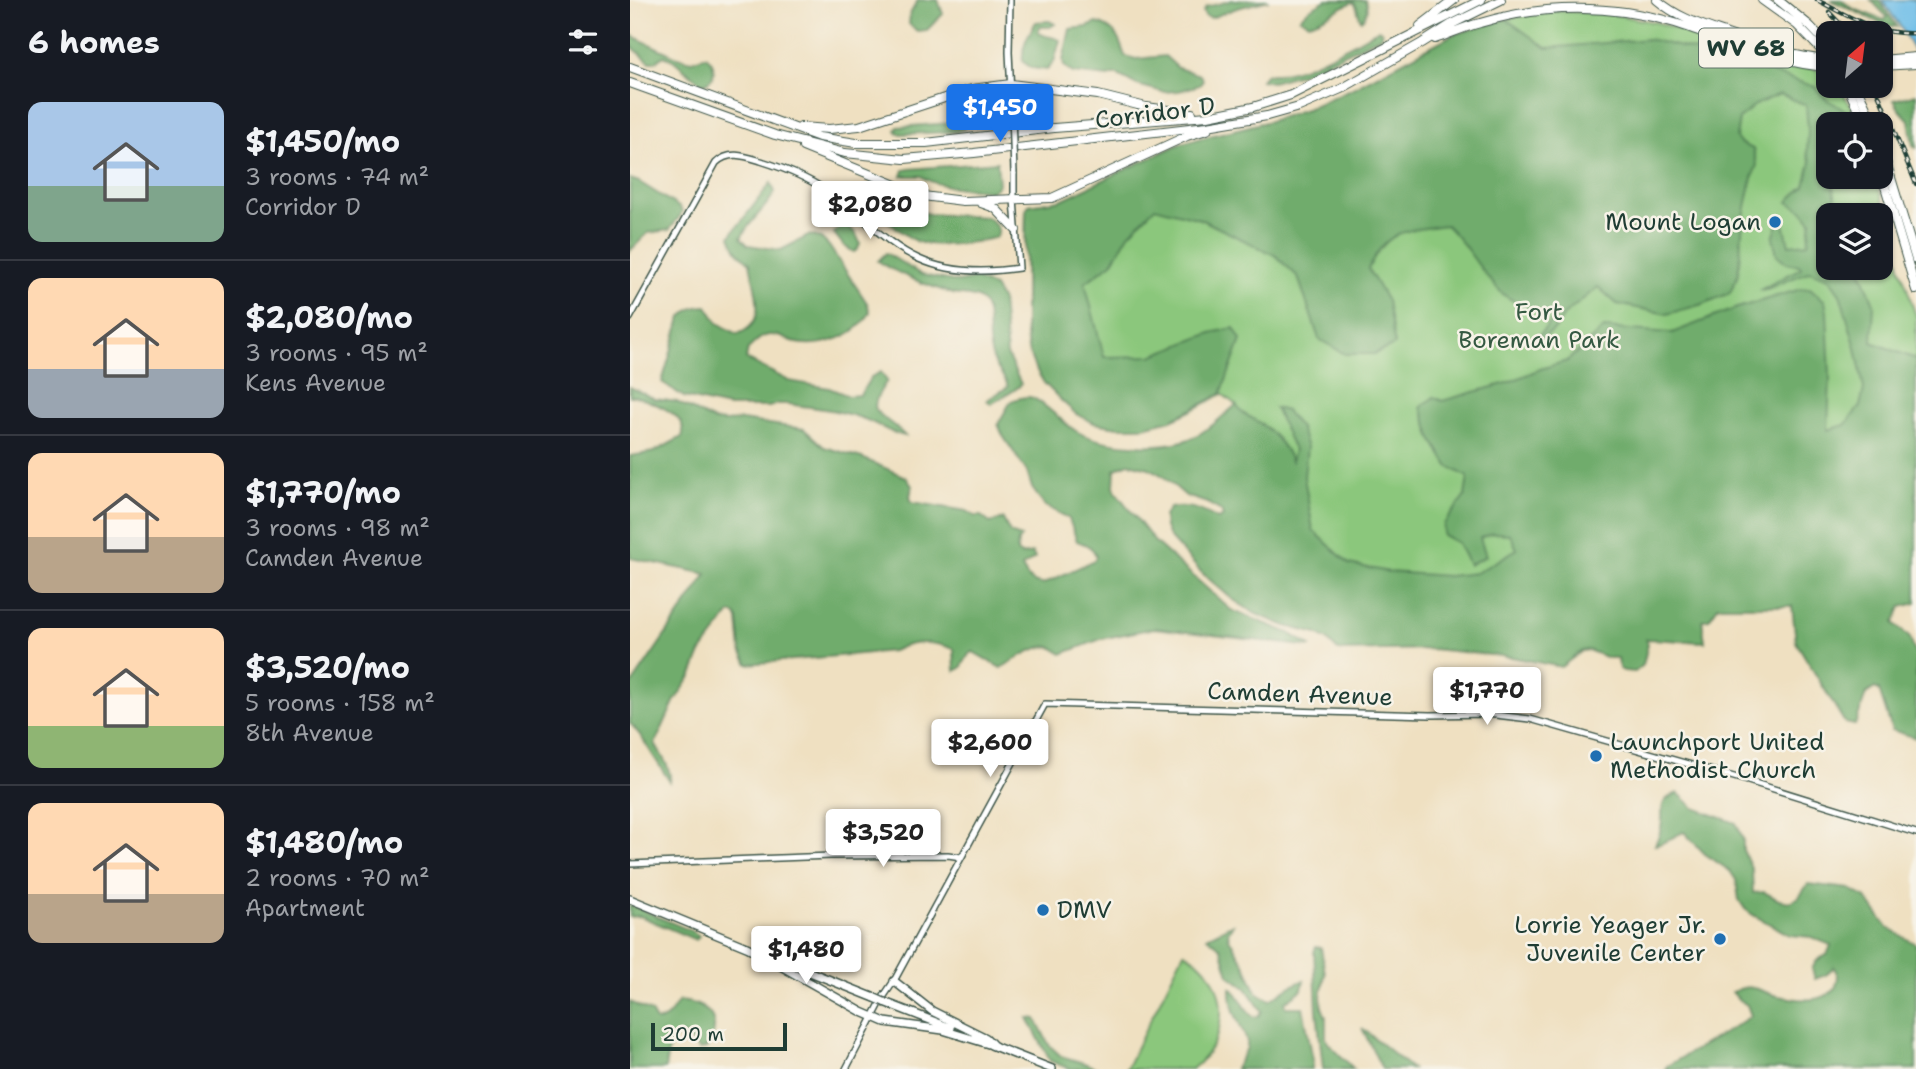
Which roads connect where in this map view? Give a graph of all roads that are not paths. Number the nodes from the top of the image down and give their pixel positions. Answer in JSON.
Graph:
{"nodes":[{"id":1,"x":1010,"y":0,"type":"edge"},
{"id":2,"x":1454,"y":0,"type":"edge"},
{"id":3,"x":1482,"y":0,"type":"edge"},
{"id":4,"x":1501,"y":0,"type":"edge"},
{"id":5,"x":1657,"y":0,"type":"edge"},
{"id":6,"x":1762,"y":0,"type":"edge"},
{"id":7,"x":1778,"y":0,"type":"edge"},
{"id":8,"x":1816,"y":32,"type":"edge"},
{"id":9,"x":1405,"y":37,"type":"junction"},
{"id":10,"x":1422,"y":43,"type":"junction"},
{"id":11,"x":1816,"y":45,"type":"edge"},
{"id":12,"x":1916,"y":57,"type":"edge"},
{"id":13,"x":1894,"y":59,"type":"edge"},
{"id":14,"x":1814,"y":62,"type":"joint"},
{"id":15,"x":1916,"y":64,"type":"edge"},
{"id":16,"x":1894,"y":65,"type":"edge"},
{"id":17,"x":630,"y":67,"type":"edge"},
{"id":18,"x":630,"y":83,"type":"edge"},
{"id":19,"x":1011,"y":83,"type":"junction"},
{"id":20,"x":1208,"y":116,"type":"junction"},
{"id":21,"x":1231,"y":122,"type":"junction"},
{"id":22,"x":791,"y":127,"type":"junction"},
{"id":23,"x":775,"y":135,"type":"junction"},
{"id":24,"x":1893,"y":184,"type":"edge"},
{"id":25,"x":1886,"y":189,"type":"edge"},
{"id":26,"x":1014,"y":199,"type":"junction"},
{"id":27,"x":975,"y":201,"type":"junction"},
{"id":28,"x":1016,"y":230,"type":"junction"},
{"id":29,"x":1916,"y":260,"type":"edge"},
{"id":30,"x":1916,"y":290,"type":"edge"},
{"id":31,"x":630,"y":318,"type":"edge"},
{"id":32,"x":1916,"y":832,"type":"edge"},
{"id":33,"x":961,"y":857,"type":"junction"},
{"id":34,"x":630,"y":864,"type":"edge"},
{"id":35,"x":630,"y":899,"type":"edge"},
{"id":36,"x":747,"y":947,"type":"junction"},
{"id":37,"x":894,"y":981,"type":"junction"},
{"id":38,"x":881,"y":999,"type":"junction"},
{"id":39,"x":873,"y":1017,"type":"junction"},
{"id":40,"x":995,"y":1046,"type":"junction"},
{"id":41,"x":846,"y":1069,"type":"edge"},
{"id":42,"x":1052,"y":1069,"type":"edge"}],
"edges":[{"from":1,"to":19,"type":"street"},
{"from":2,"to":9,"type":"highway"},
{"from":3,"to":9,"type":"highway","name":"Corridor D"},
{"from":4,"to":10,"type":"highway","name":"Corridor D"},
{"from":5,"to":14,"type":"highway","number":"WV 68"},
{"from":6,"to":11,"type":"highway"},
{"from":7,"to":8,"type":"highway"},
{"from":9,"to":20,"type":"highway","name":"Corridor D"},
{"from":10,"to":14,"type":"highway","number":"WV 68"},
{"from":10,"to":21,"type":"highway","name":"Corridor D"},
{"from":12,"to":13,"type":"highway"},
{"from":15,"to":16,"type":"highway"},
{"from":17,"to":22,"type":"highway","name":"Corridor D"},
{"from":18,"to":23,"type":"highway","name":"Corridor D"},
{"from":19,"to":20,"type":"highway"},
{"from":19,"to":22,"type":"highway"},
{"from":19,"to":26,"type":"street","bridge":true},
{"from":20,"to":22,"type":"highway","name":"Corridor D"},
{"from":21,"to":23,"type":"highway","name":"Corridor D"},
{"from":21,"to":26,"type":"highway"},
{"from":23,"to":27,"type":"highway"},
{"from":24,"to":29,"type":"highway"},
{"from":25,"to":30,"type":"highway"},
{"from":26,"to":27,"type":"highway"},
{"from":26,"to":28,"type":"street"},
{"from":27,"to":28,"type":"highway"},
{"from":28,"to":31,"type":"street"},
{"from":32,"to":33,"type":"street","name":"Camden Avenue"},
{"from":33,"to":34,"type":"street"},
{"from":33,"to":37,"type":"street"},
{"from":35,"to":36,"type":"main road"},
{"from":36,"to":38,"type":"main road"},
{"from":36,"to":39,"type":"main road"},
{"from":37,"to":38,"type":"street"},
{"from":37,"to":40,"type":"main road"},
{"from":38,"to":39,"type":"street"},
{"from":38,"to":40,"type":"main road"},
{"from":39,"to":40,"type":"main road"},
{"from":39,"to":41,"type":"street"},
{"from":40,"to":42,"type":"main road"}]}
